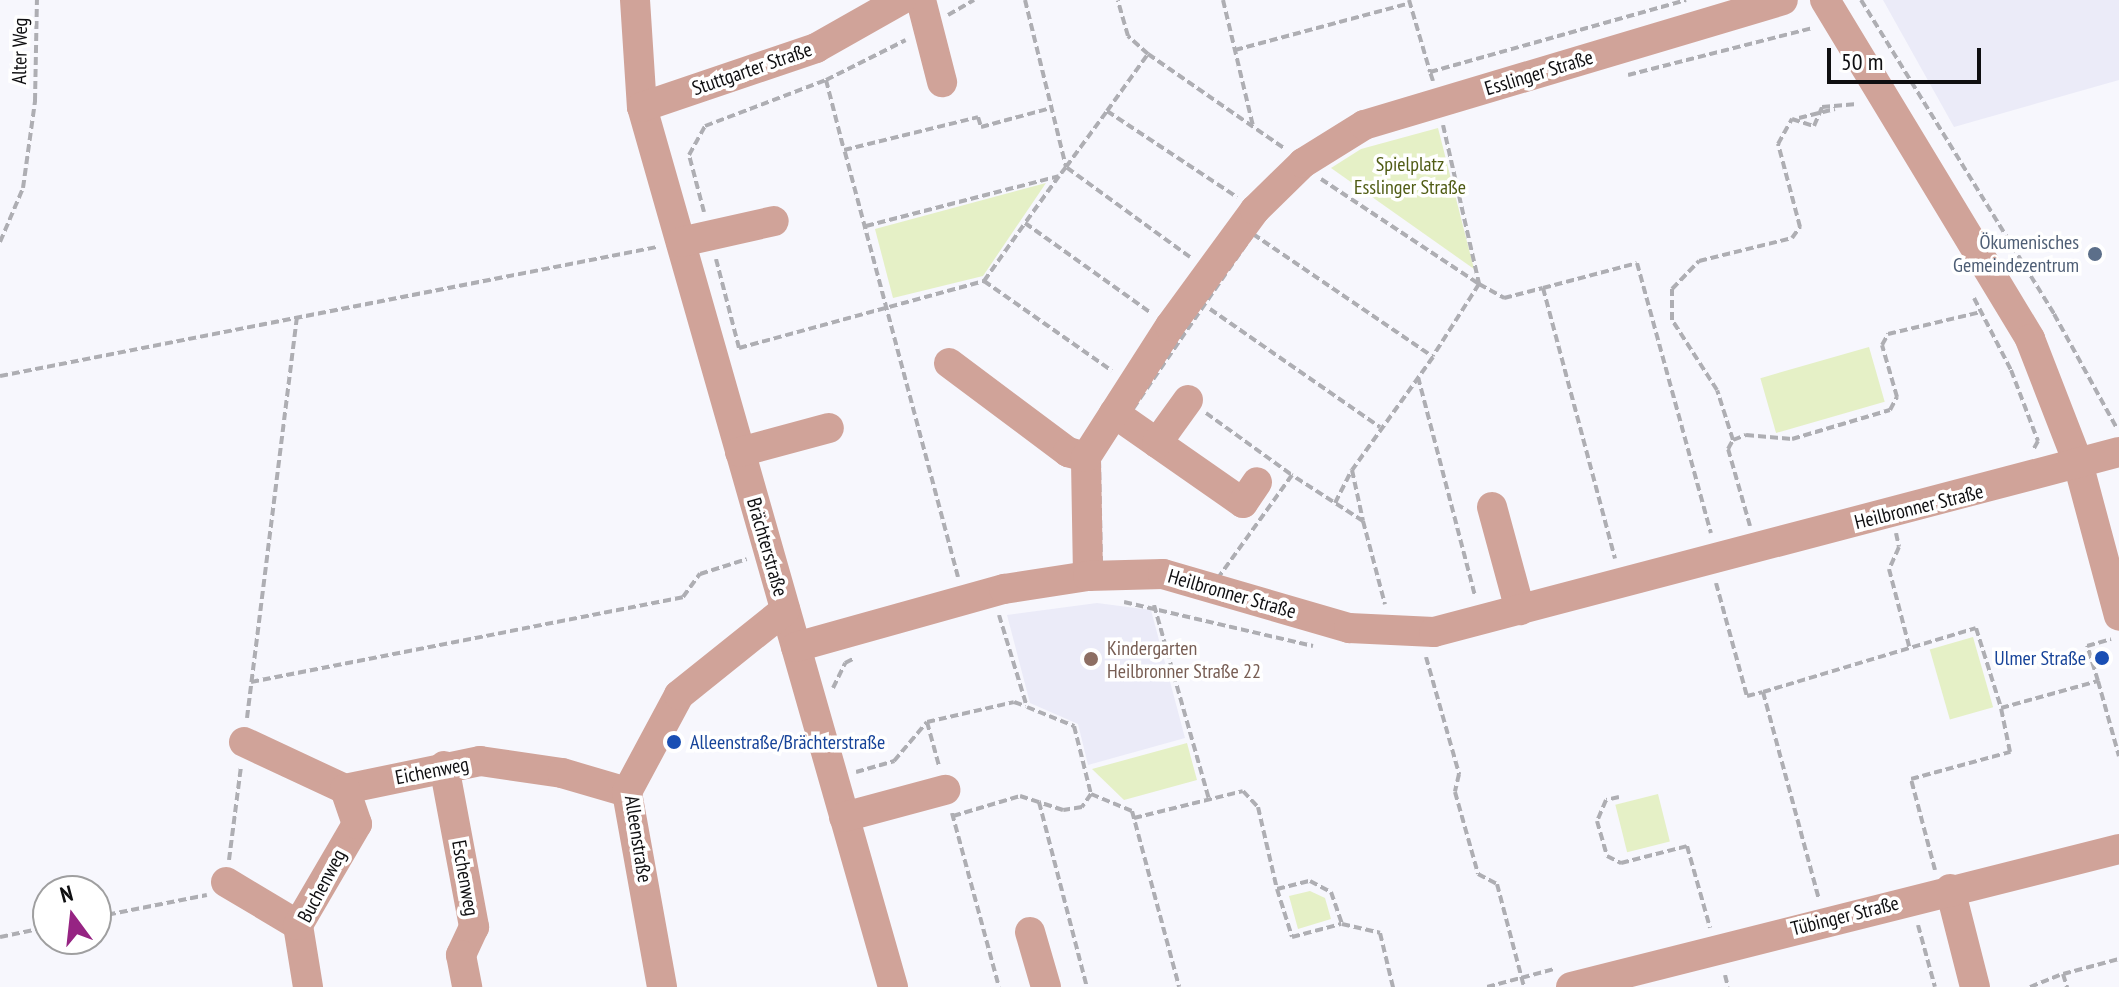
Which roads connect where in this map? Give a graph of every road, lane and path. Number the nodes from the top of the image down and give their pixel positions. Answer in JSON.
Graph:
{"nodes":[{"id":1,"x":37,"y":0,"type":"edge"},
{"id":2,"x":636,"y":0,"type":"edge"},
{"id":3,"x":901,"y":0,"type":"edge"},
{"id":4,"x":974,"y":0,"type":"edge"},
{"id":5,"x":1025,"y":0,"type":"edge"},
{"id":6,"x":1118,"y":0,"type":"edge"},
{"id":7,"x":1223,"y":0,"type":"edge"},
{"id":8,"x":1688,"y":0,"type":"edge"},
{"id":9,"x":1783,"y":0,"type":"edge"},
{"id":10,"x":1825,"y":0,"type":"edge"},
{"id":11,"x":1861,"y":0,"type":"edge"},
{"id":12,"x":1409,"y":2,"type":"edge"},
{"id":13,"x":925,"y":13,"type":"edge"},
{"id":14,"x":1820,"y":31,"type":"dead end"},
{"id":15,"x":1235,"y":50,"type":"junction"},
{"id":16,"x":1148,"y":54,"type":"junction"},
{"id":17,"x":1430,"y":72,"type":"junction"},
{"id":18,"x":1625,"y":76,"type":"dead end"},
{"id":19,"x":826,"y":80,"type":"junction"},
{"id":20,"x":942,"y":82,"type":"dead end"},
{"id":21,"x":1849,"y":91,"type":"dead end"},
{"id":22,"x":1857,"y":104,"type":"junction"},
{"id":23,"x":642,"y":107,"type":"junction"},
{"id":24,"x":1051,"y":108,"type":"junction"},
{"id":25,"x":1107,"y":111,"type":"junction"},
{"id":26,"x":1819,"y":113,"type":"junction"},
{"id":27,"x":1446,"y":116,"type":"junction"},
{"id":28,"x":1865,"y":117,"type":"dead end"},
{"id":29,"x":1799,"y":118,"type":"junction"},
{"id":30,"x":1254,"y":127,"type":"junction"},
{"id":31,"x":844,"y":150,"type":"junction"},
{"id":32,"x":1066,"y":167,"type":"junction"},
{"id":33,"x":1308,"y":168,"type":"junction"},
{"id":34,"x":1059,"y":176,"type":"junction"},
{"id":35,"x":774,"y":221,"type":"dead end"},
{"id":36,"x":1257,"y":222,"type":"junction"},
{"id":37,"x":1025,"y":223,"type":"junction"},
{"id":38,"x":865,"y":226,"type":"junction"},
{"id":39,"x":695,"y":239,"type":"junction"},
{"id":40,"x":0,"y":242,"type":"edge"},
{"id":41,"x":1210,"y":271,"type":"junction"},
{"id":42,"x":984,"y":281,"type":"junction"},
{"id":43,"x":1479,"y":284,"type":"junction"},
{"id":44,"x":1967,"y":285,"type":"dead end"},
{"id":45,"x":1543,"y":288,"type":"junction"},
{"id":46,"x":1205,"y":305,"type":"junction"},
{"id":47,"x":886,"y":307,"type":"junction"},
{"id":48,"x":1981,"y":312,"type":"junction"},
{"id":49,"x":297,"y":317,"type":"junction"},
{"id":50,"x":1170,"y":326,"type":"junction"},
{"id":51,"x":739,"y":348,"type":"junction"},
{"id":52,"x":1433,"y":357,"type":"junction"},
{"id":53,"x":743,"y":362,"type":"dead end"},
{"id":54,"x":949,"y":363,"type":"dead end"},
{"id":55,"x":0,"y":376,"type":"edge"},
{"id":56,"x":1418,"y":377,"type":"junction"},
{"id":57,"x":1143,"y":380,"type":"junction"},
{"id":58,"x":1188,"y":400,"type":"junction"},
{"id":59,"x":1120,"y":418,"type":"junction"},
{"id":60,"x":1380,"y":427,"type":"junction"},
{"id":61,"x":829,"y":428,"type":"dead end"},
{"id":62,"x":2119,"y":433,"type":"edge"},
{"id":63,"x":1733,"y":440,"type":"junction"},
{"id":64,"x":1157,"y":443,"type":"junction"},
{"id":65,"x":740,"y":452,"type":"junction"},
{"id":66,"x":2119,"y":452,"type":"edge"},
{"id":67,"x":2030,"y":456,"type":"dead end"},
{"id":68,"x":1086,"y":457,"type":"junction"},
{"id":69,"x":2078,"y":463,"type":"junction"},
{"id":70,"x":1352,"y":470,"type":"junction"},
{"id":71,"x":1292,"y":475,"type":"junction"},
{"id":72,"x":1257,"y":482,"type":"dead end"},
{"id":73,"x":1335,"y":503,"type":"junction"},
{"id":74,"x":1492,"y":507,"type":"dead end"},
{"id":75,"x":1891,"y":515,"type":"junction"},
{"id":76,"x":1363,"y":521,"type":"junction"},
{"id":77,"x":1754,"y":540,"type":"dead end"},
{"id":78,"x":768,"y":552,"type":"junction"},
{"id":79,"x":1714,"y":560,"type":"junction"},
{"id":80,"x":1088,"y":576,"type":"junction"},
{"id":81,"x":958,"y":580,"type":"dead end"},
{"id":82,"x":1215,"y":582,"type":"junction"},
{"id":83,"x":1621,"y":584,"type":"junction"},
{"id":84,"x":1230,"y":586,"type":"dead end"},
{"id":85,"x":1111,"y":600,"type":"dead end"},
{"id":86,"x":1154,"y":605,"type":"junction"},
{"id":87,"x":1386,"y":608,"type":"dead end"},
{"id":88,"x":785,"y":610,"type":"junction"},
{"id":89,"x":1520,"y":610,"type":"junction"},
{"id":90,"x":984,"y":616,"type":"dead end"},
{"id":91,"x":2119,"y":616,"type":"edge"},
{"id":92,"x":1481,"y":620,"type":"junction"},
{"id":93,"x":2119,"y":637,"type":"edge"},
{"id":94,"x":1318,"y":646,"type":"dead end"},
{"id":95,"x":1419,"y":646,"type":"junction"},
{"id":96,"x":1909,"y":646,"type":"junction"},
{"id":97,"x":796,"y":647,"type":"junction"},
{"id":98,"x":858,"y":657,"type":"dead end"},
{"id":99,"x":2098,"y":681,"type":"junction"},
{"id":100,"x":251,"y":682,"type":"junction"},
{"id":101,"x":1763,"y":692,"type":"junction"},
{"id":102,"x":829,"y":696,"type":"dead end"},
{"id":103,"x":1027,"y":707,"type":"junction"},
{"id":104,"x":2001,"y":708,"type":"junction"},
{"id":105,"x":927,"y":722,"type":"junction"},
{"id":106,"x":244,"y":742,"type":"junction"},
{"id":107,"x":2119,"y":756,"type":"edge"},
{"id":108,"x":847,"y":760,"type":"dead end"},
{"id":109,"x":444,"y":766,"type":"junction"},
{"id":110,"x":850,"y":773,"type":"junction"},
{"id":111,"x":345,"y":789,"type":"junction"},
{"id":112,"x":627,"y":792,"type":"junction"},
{"id":113,"x":1091,"y":794,"type":"junction"},
{"id":114,"x":1619,"y":797,"type":"dead end"},
{"id":115,"x":1209,"y":799,"type":"junction"},
{"id":116,"x":1039,"y":802,"type":"junction"},
{"id":117,"x":949,"y":803,"type":"junction"},
{"id":118,"x":852,"y":814,"type":"junction"},
{"id":119,"x":1134,"y":818,"type":"junction"},
{"id":120,"x":2119,"y":849,"type":"edge"},
{"id":121,"x":226,"y":882,"type":"junction"},
{"id":122,"x":1277,"y":889,"type":"junction"},
{"id":123,"x":1945,"y":891,"type":"junction"},
{"id":124,"x":112,"y":914,"type":"edge"},
{"id":125,"x":1826,"y":920,"type":"junction"},
{"id":126,"x":1342,"y":924,"type":"junction"},
{"id":127,"x":298,"y":925,"type":"junction"},
{"id":128,"x":1918,"y":925,"type":"dead end"},
{"id":129,"x":32,"y":930,"type":"edge"},
{"id":130,"x":1030,"y":932,"type":"dead end"},
{"id":131,"x":0,"y":937,"type":"edge"},
{"id":132,"x":2119,"y":959,"type":"edge"},
{"id":133,"x":1720,"y":962,"type":"junction"},
{"id":134,"x":2063,"y":974,"type":"junction"},
{"id":135,"x":1584,"y":985,"type":"edge"},
{"id":136,"x":308,"y":987,"type":"edge"},
{"id":137,"x":467,"y":987,"type":"edge"},
{"id":138,"x":662,"y":987,"type":"edge"},
{"id":139,"x":893,"y":987,"type":"edge"},
{"id":140,"x":999,"y":987,"type":"edge"},
{"id":141,"x":1046,"y":987,"type":"edge"},
{"id":142,"x":1087,"y":987,"type":"edge"},
{"id":143,"x":1179,"y":987,"type":"edge"},
{"id":144,"x":1393,"y":987,"type":"edge"},
{"id":145,"x":1524,"y":987,"type":"edge"},
{"id":146,"x":1728,"y":987,"type":"edge"},
{"id":147,"x":1935,"y":987,"type":"edge"},
{"id":148,"x":1975,"y":987,"type":"edge"},
{"id":149,"x":2030,"y":987,"type":"edge"},
{"id":150,"x":2067,"y":987,"type":"edge"}],
"edges":[{"from":1,"to":40,"type":"path","name":"Alter Weg"},
{"from":2,"to":23,"type":"street","name":"Brächterstraße"},
{"from":3,"to":23,"type":"street","name":"Stuttgarter Straße"},
{"from":4,"to":13,"type":"path"},
{"from":5,"to":24,"type":"path"},
{"from":6,"to":16,"type":"path"},
{"from":7,"to":15,"type":"path"},
{"from":8,"to":17,"type":"path"},
{"from":9,"to":27,"type":"street","name":"Esslinger Straße"},
{"from":10,"to":69,"type":"street"},
{"from":11,"to":62,"type":"path"},
{"from":12,"to":15,"type":"path"},
{"from":12,"to":17,"type":"path"},
{"from":13,"to":19,"type":"path"},
{"from":13,"to":20,"type":"street"},
{"from":14,"to":18,"type":"path"},
{"from":15,"to":30,"type":"path"},
{"from":16,"to":25,"type":"path"},
{"from":16,"to":30,"type":"path"},
{"from":17,"to":27,"type":"path"},
{"from":19,"to":31,"type":"path"},
{"from":19,"to":39,"type":"path"},
{"from":21,"to":22,"type":"path"},
{"from":22,"to":26,"type":"path"},
{"from":22,"to":28,"type":"path"},
{"from":23,"to":39,"type":"street","name":"Brächterstraße"},
{"from":24,"to":31,"type":"path"},
{"from":24,"to":32,"type":"path"},
{"from":25,"to":32,"type":"path"},
{"from":25,"to":36,"type":"path"},
{"from":26,"to":29,"type":"path"},
{"from":26,"to":29,"type":"path"},
{"from":27,"to":33,"type":"street","name":"Esslinger Straße"},
{"from":27,"to":43,"type":"path"},
{"from":29,"to":63,"type":"path"},
{"from":30,"to":33,"type":"path"},
{"from":31,"to":38,"type":"path"},
{"from":32,"to":34,"type":"path"},
{"from":32,"to":41,"type":"path"},
{"from":33,"to":36,"type":"street","name":"Esslinger Straße"},
{"from":33,"to":43,"type":"path"},
{"from":34,"to":37,"type":"path"},
{"from":34,"to":38,"type":"path"},
{"from":35,"to":39,"type":"street"},
{"from":36,"to":41,"type":"street","name":"Esslinger Straße"},
{"from":36,"to":46,"type":"path"},
{"from":36,"to":52,"type":"path"},
{"from":37,"to":42,"type":"path"},
{"from":37,"to":50,"type":"path"},
{"from":38,"to":47,"type":"path"},
{"from":39,"to":49,"type":"path"},
{"from":39,"to":51,"type":"path"},
{"from":39,"to":65,"type":"street","name":"Brächterstraße"},
{"from":41,"to":50,"type":"street","name":"Esslinger Straße"},
{"from":42,"to":47,"type":"path"},
{"from":42,"to":57,"type":"path"},
{"from":43,"to":45,"type":"path"},
{"from":43,"to":52,"type":"path"},
{"from":44,"to":48,"type":"path"},
{"from":45,"to":79,"type":"path"},
{"from":45,"to":83,"type":"path"},
{"from":46,"to":57,"type":"path"},
{"from":46,"to":60,"type":"path"},
{"from":47,"to":51,"type":"path"},
{"from":47,"to":81,"type":"path"},
{"from":48,"to":63,"type":"path"},
{"from":48,"to":67,"type":"path"},
{"from":49,"to":55,"type":"path"},
{"from":49,"to":100,"type":"path"},
{"from":50,"to":57,"type":"street","name":"Esslinger Straße"},
{"from":51,"to":53,"type":"path"},
{"from":52,"to":56,"type":"path"},
{"from":54,"to":68,"type":"street"},
{"from":56,"to":60,"type":"path"},
{"from":56,"to":92,"type":"path"},
{"from":57,"to":58,"type":"path"},
{"from":57,"to":59,"type":"street","name":"Esslinger Straße"},
{"from":57,"to":59,"type":"path"},
{"from":58,"to":64,"type":"street"},
{"from":58,"to":71,"type":"path"},
{"from":59,"to":64,"type":"street"},
{"from":59,"to":68,"type":"street","name":"Esslinger Straße"},
{"from":59,"to":82,"type":"path"},
{"from":60,"to":70,"type":"path"},
{"from":61,"to":65,"type":"street"},
{"from":63,"to":77,"type":"path"},
{"from":64,"to":72,"type":"street"},
{"from":65,"to":78,"type":"street","name":"Brächterstraße"},
{"from":66,"to":69,"type":"street","name":"Heilbronner Straße"},
{"from":68,"to":80,"type":"street"},
{"from":69,"to":75,"type":"street","name":"Heilbronner Straße"},
{"from":69,"to":91,"type":"street"},
{"from":70,"to":73,"type":"path"},
{"from":70,"to":76,"type":"path"},
{"from":71,"to":73,"type":"path"},
{"from":71,"to":82,"type":"path"},
{"from":73,"to":76,"type":"path"},
{"from":74,"to":89,"type":"street"},
{"from":75,"to":79,"type":"street","name":"Heilbronner Straße"},
{"from":75,"to":96,"type":"path"},
{"from":76,"to":87,"type":"path"},
{"from":78,"to":88,"type":"street","name":"Brächterstraße"},
{"from":78,"to":100,"type":"path"},
{"from":79,"to":83,"type":"street","name":"Heilbronner Straße"},
{"from":79,"to":101,"type":"path"},
{"from":80,"to":95,"type":"street","name":"Heilbronner Straße"},
{"from":80,"to":97,"type":"street","name":"Heilbronner Straße"},
{"from":82,"to":84,"type":"path","name":"Heilbronner Straße"},
{"from":83,"to":89,"type":"street","name":"Heilbronner Straße"},
{"from":85,"to":86,"type":"path"},
{"from":86,"to":94,"type":"path"},
{"from":86,"to":115,"type":"path"},
{"from":88,"to":97,"type":"street","name":"Brächterstraße"},
{"from":88,"to":112,"type":"street","name":"Alleenstraße"},
{"from":89,"to":92,"type":"street","name":"Heilbronner Straße"},
{"from":90,"to":103,"type":"path"},
{"from":92,"to":95,"type":"street","name":"Heilbronner Straße"},
{"from":93,"to":99,"type":"path"},
{"from":95,"to":145,"type":"path"},
{"from":96,"to":101,"type":"path"},
{"from":96,"to":104,"type":"path"},
{"from":97,"to":118,"type":"street","name":"Brächterstraße"},
{"from":98,"to":102,"type":"path"},
{"from":99,"to":104,"type":"path"},
{"from":99,"to":107,"type":"path"},
{"from":100,"to":106,"type":"path"},
{"from":101,"to":125,"type":"path"},
{"from":103,"to":105,"type":"path"},
{"from":103,"to":113,"type":"path"},
{"from":104,"to":123,"type":"path"},
{"from":105,"to":110,"type":"path"},
{"from":105,"to":117,"type":"path"},
{"from":106,"to":111,"type":"street"},
{"from":106,"to":121,"type":"path"},
{"from":108,"to":110,"type":"path"},
{"from":109,"to":111,"type":"street","name":"Eichenweg"},
{"from":109,"to":112,"type":"street","name":"Eichenweg"},
{"from":109,"to":137,"type":"street","name":"Eschenweg"},
{"from":110,"to":118,"type":"path"},
{"from":111,"to":127,"type":"street","name":"Buchenweg"},
{"from":112,"to":138,"type":"street","name":"Alleenstraße"},
{"from":113,"to":116,"type":"path"},
{"from":113,"to":119,"type":"path"},
{"from":114,"to":133,"type":"path"},
{"from":115,"to":119,"type":"path"},
{"from":115,"to":122,"type":"path"},
{"from":116,"to":117,"type":"path"},
{"from":116,"to":142,"type":"path"},
{"from":117,"to":118,"type":"street"},
{"from":117,"to":140,"type":"path"},
{"from":118,"to":139,"type":"street","name":"Brächterstraße"},
{"from":119,"to":143,"type":"path"},
{"from":120,"to":123,"type":"street","name":"Tübinger Straße"},
{"from":121,"to":124,"type":"path"},
{"from":121,"to":127,"type":"street"},
{"from":122,"to":126,"type":"path"},
{"from":122,"to":126,"type":"path"},
{"from":123,"to":125,"type":"street","name":"Tübinger Straße"},
{"from":123,"to":148,"type":"street"},
{"from":125,"to":133,"type":"street","name":"Tübinger Straße"},
{"from":126,"to":144,"type":"path"},
{"from":127,"to":136,"type":"street","name":"Buchenweg"},
{"from":128,"to":147,"type":"path"},
{"from":129,"to":131,"type":"path"},
{"from":130,"to":141,"type":"street"},
{"from":132,"to":134,"type":"path"},
{"from":133,"to":135,"type":"street","name":"Tübinger Straße"},
{"from":133,"to":146,"type":"path"},
{"from":134,"to":149,"type":"path"},
{"from":134,"to":150,"type":"path"}]}
